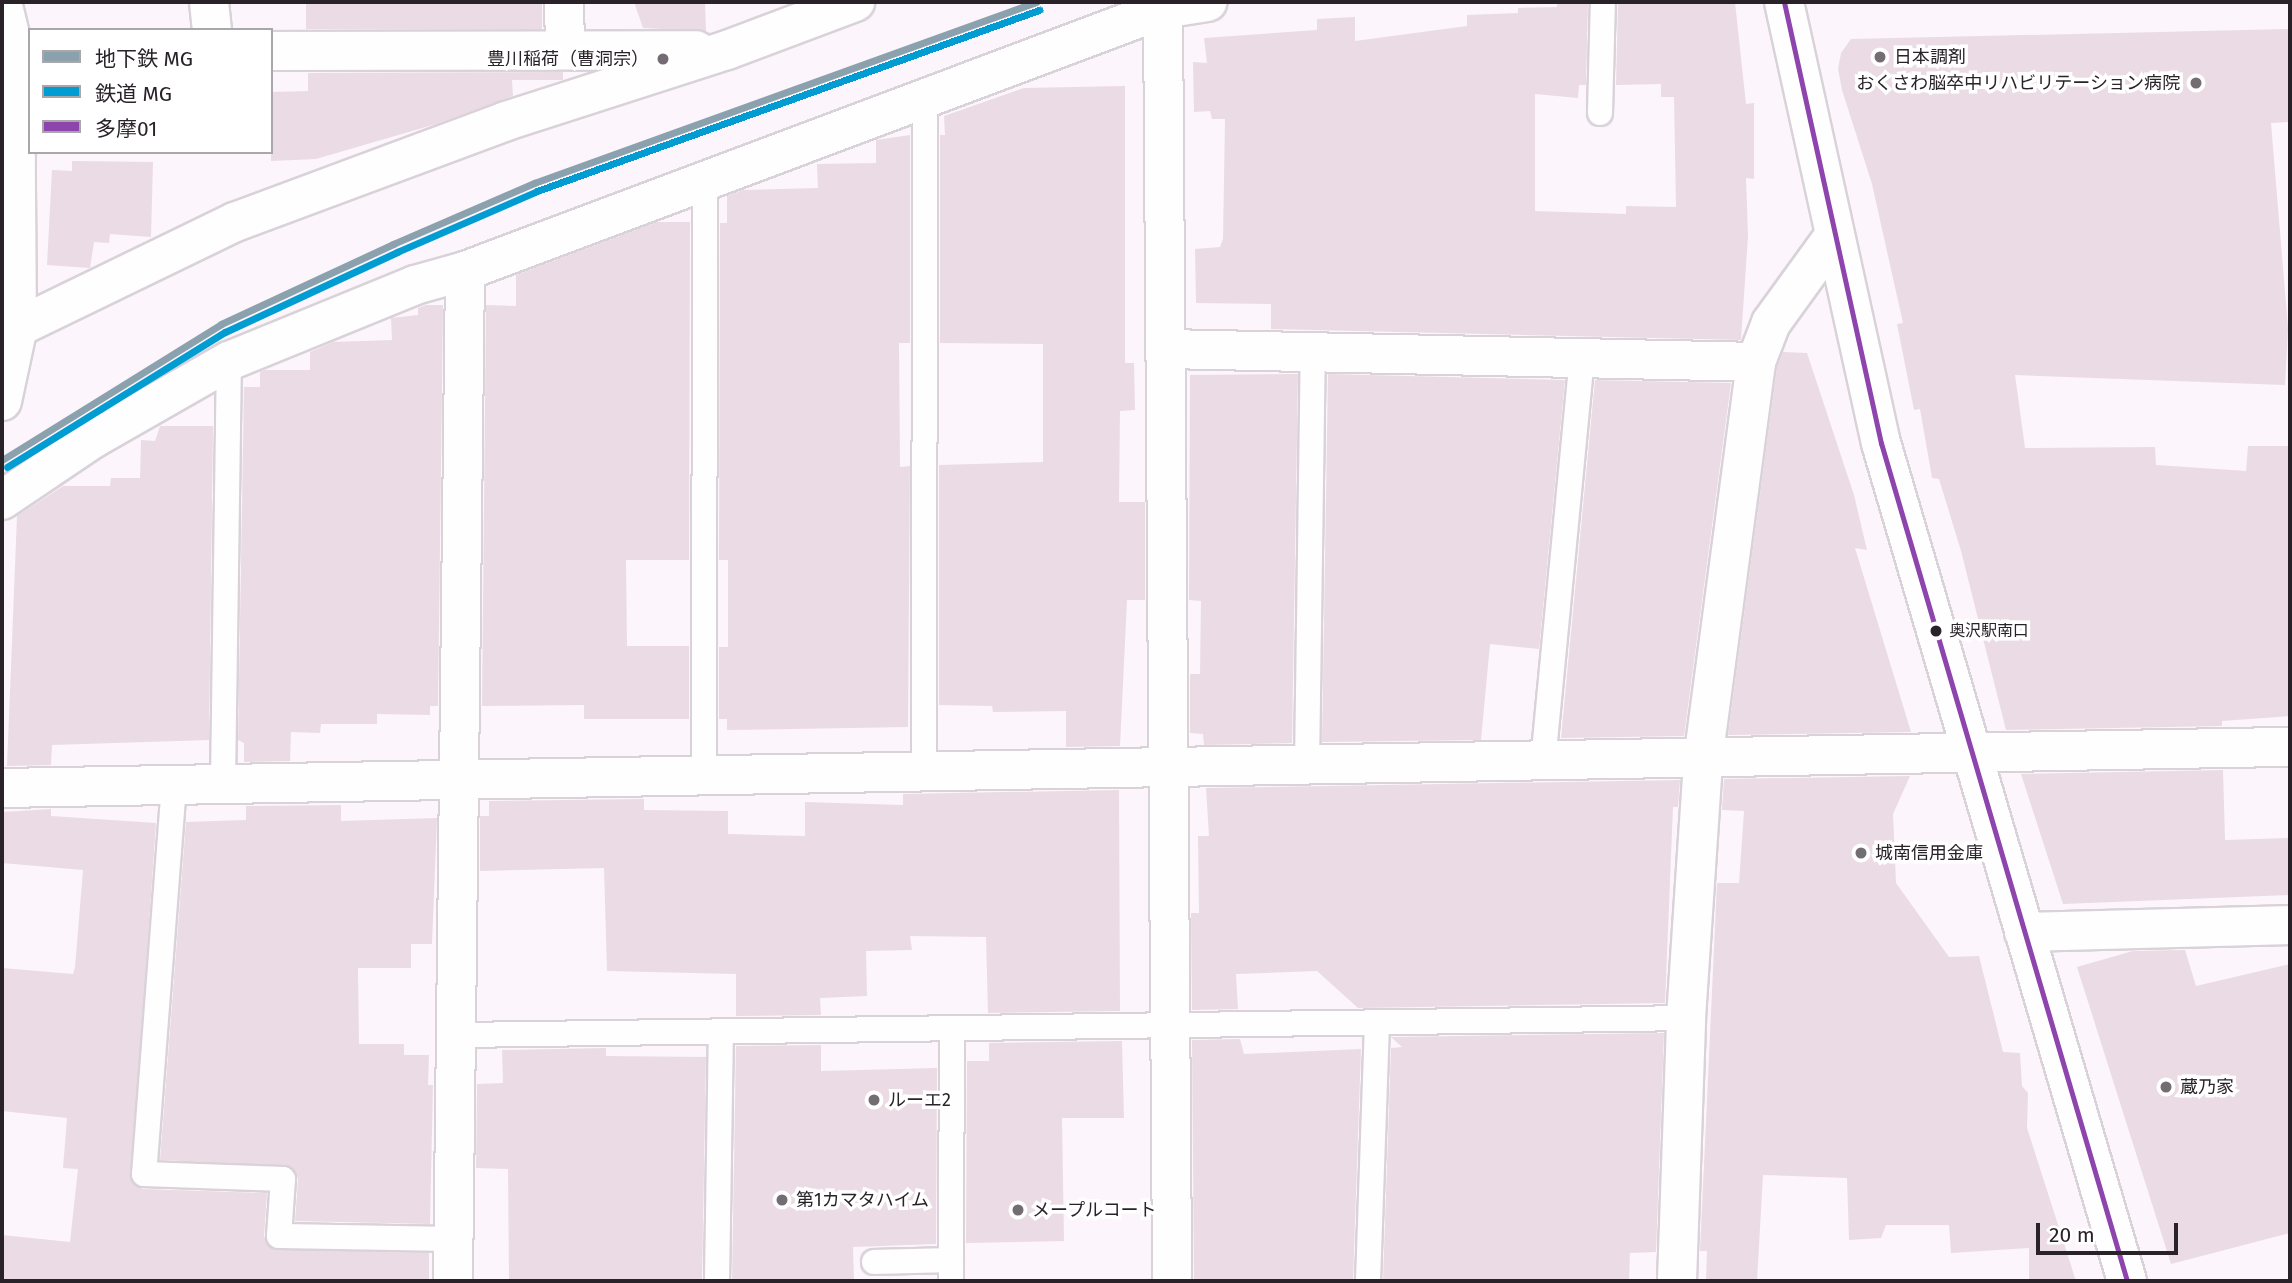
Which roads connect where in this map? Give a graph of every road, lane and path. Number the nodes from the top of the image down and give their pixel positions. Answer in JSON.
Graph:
{"nodes":[{"id":1,"x":2,"y":2,"type":"edge"},
{"id":2,"x":209,"y":2,"type":"edge"},
{"id":3,"x":564,"y":2,"type":"edge"},
{"id":4,"x":1207,"y":2,"type":"edge"},
{"id":5,"x":1603,"y":2,"type":"edge"},
{"id":6,"x":1784,"y":2,"type":"edge"},
{"id":7,"x":848,"y":3,"type":"edge"},
{"id":8,"x":1163,"y":9,"type":"junction"},
{"id":9,"x":212,"y":28,"type":"edge"},
{"id":10,"x":565,"y":47,"type":"junction"},
{"id":11,"x":727,"y":50,"type":"junction"},
{"id":12,"x":273,"y":51,"type":"edge"},
{"id":13,"x":15,"y":55,"type":"edge"},
{"id":14,"x":925,"y":99,"type":"junction"},
{"id":15,"x":1600,"y":114,"type":"dead end"},
{"id":16,"x":705,"y":180,"type":"junction"},
{"id":17,"x":1834,"y":236,"type":"junction"},
{"id":18,"x":466,"y":271,"type":"junction"},
{"id":19,"x":9,"y":333,"type":"edge"},
{"id":20,"x":1167,"y":349,"type":"junction"},
{"id":21,"x":1313,"y":352,"type":"junction"},
{"id":22,"x":1583,"y":358,"type":"junction"},
{"id":23,"x":229,"y":361,"type":"junction"},
{"id":24,"x":1756,"y":362,"type":"junction"},
{"id":25,"x":2,"y":401,"type":"edge"},
{"id":26,"x":2,"y":500,"type":"edge"},
{"id":27,"x":2290,"y":747,"type":"edge"},
{"id":28,"x":1972,"y":755,"type":"junction"},
{"id":29,"x":1703,"y":760,"type":"junction"},
{"id":30,"x":1543,"y":762,"type":"junction"},
{"id":31,"x":1307,"y":767,"type":"junction"},
{"id":32,"x":1168,"y":769,"type":"junction"},
{"id":33,"x":924,"y":773,"type":"junction"},
{"id":34,"x":704,"y":777,"type":"junction"},
{"id":35,"x":459,"y":781,"type":"junction"},
{"id":36,"x":223,"y":784,"type":"junction"},
{"id":37,"x":174,"y":785,"type":"junction"},
{"id":38,"x":2,"y":788,"type":"edge"},
{"id":39,"x":2290,"y":925,"type":"edge"},
{"id":40,"x":2024,"y":932,"type":"junction"},
{"id":41,"x":1686,"y":1018,"type":"junction"},
{"id":42,"x":1377,"y":1024,"type":"junction"},
{"id":43,"x":1173,"y":1028,"type":"junction"},
{"id":44,"x":952,"y":1030,"type":"junction"},
{"id":45,"x":721,"y":1032,"type":"junction"},
{"id":46,"x":459,"y":1035,"type":"junction"},
{"id":47,"x":454,"y":1239,"type":"junction"},
{"id":48,"x":874,"y":1262,"type":"dead end"},
{"id":49,"x":951,"y":1271,"type":"edge"},
{"id":50,"x":453,"y":1281,"type":"edge"},
{"id":51,"x":717,"y":1281,"type":"edge"},
{"id":52,"x":1172,"y":1281,"type":"edge"},
{"id":53,"x":1368,"y":1281,"type":"edge"},
{"id":54,"x":1677,"y":1281,"type":"edge"},
{"id":55,"x":2127,"y":1281,"type":"edge"}],
"edges":[{"from":1,"to":13,"type":"street"},
{"from":2,"to":9,"type":"street"},
{"from":3,"to":10,"type":"street"},
{"from":4,"to":8,"type":"street"},
{"from":5,"to":15,"type":"lane"},
{"from":6,"to":17,"type":"street"},
{"from":7,"to":11,"type":"street"},
{"from":8,"to":14,"type":"street"},
{"from":8,"to":20,"type":"street"},
{"from":10,"to":11,"type":"street"},
{"from":10,"to":12,"type":"street"},
{"from":11,"to":19,"type":"street"},
{"from":13,"to":19,"type":"street"},
{"from":14,"to":16,"type":"street"},
{"from":14,"to":33,"type":"lane"},
{"from":16,"to":18,"type":"street"},
{"from":16,"to":34,"type":"lane"},
{"from":17,"to":24,"type":"street"},
{"from":17,"to":28,"type":"street"},
{"from":18,"to":23,"type":"street"},
{"from":18,"to":35,"type":"street"},
{"from":19,"to":25,"type":"street"},
{"from":20,"to":21,"type":"street"},
{"from":20,"to":32,"type":"street"},
{"from":21,"to":22,"type":"street"},
{"from":21,"to":31,"type":"lane"},
{"from":22,"to":24,"type":"street"},
{"from":22,"to":30,"type":"lane"},
{"from":23,"to":26,"type":"street"},
{"from":23,"to":36,"type":"lane"},
{"from":24,"to":29,"type":"street"},
{"from":27,"to":28,"type":"street"},
{"from":28,"to":29,"type":"street"},
{"from":28,"to":40,"type":"street"},
{"from":29,"to":30,"type":"street"},
{"from":29,"to":41,"type":"street"},
{"from":30,"to":31,"type":"street"},
{"from":31,"to":32,"type":"street"},
{"from":32,"to":33,"type":"street"},
{"from":32,"to":43,"type":"street"},
{"from":33,"to":34,"type":"street"},
{"from":34,"to":35,"type":"street"},
{"from":35,"to":36,"type":"street"},
{"from":35,"to":46,"type":"street"},
{"from":36,"to":37,"type":"street"},
{"from":37,"to":38,"type":"street"},
{"from":37,"to":47,"type":"lane"},
{"from":39,"to":40,"type":"street"},
{"from":40,"to":55,"type":"street"},
{"from":41,"to":42,"type":"lane"},
{"from":41,"to":54,"type":"street"},
{"from":42,"to":43,"type":"lane"},
{"from":42,"to":53,"type":"lane"},
{"from":43,"to":44,"type":"lane"},
{"from":43,"to":52,"type":"street"},
{"from":44,"to":45,"type":"lane"},
{"from":44,"to":49,"type":"lane"},
{"from":45,"to":46,"type":"lane"},
{"from":45,"to":51,"type":"lane"},
{"from":46,"to":47,"type":"street"},
{"from":47,"to":50,"type":"street"},
{"from":48,"to":49,"type":"lane"}]}
